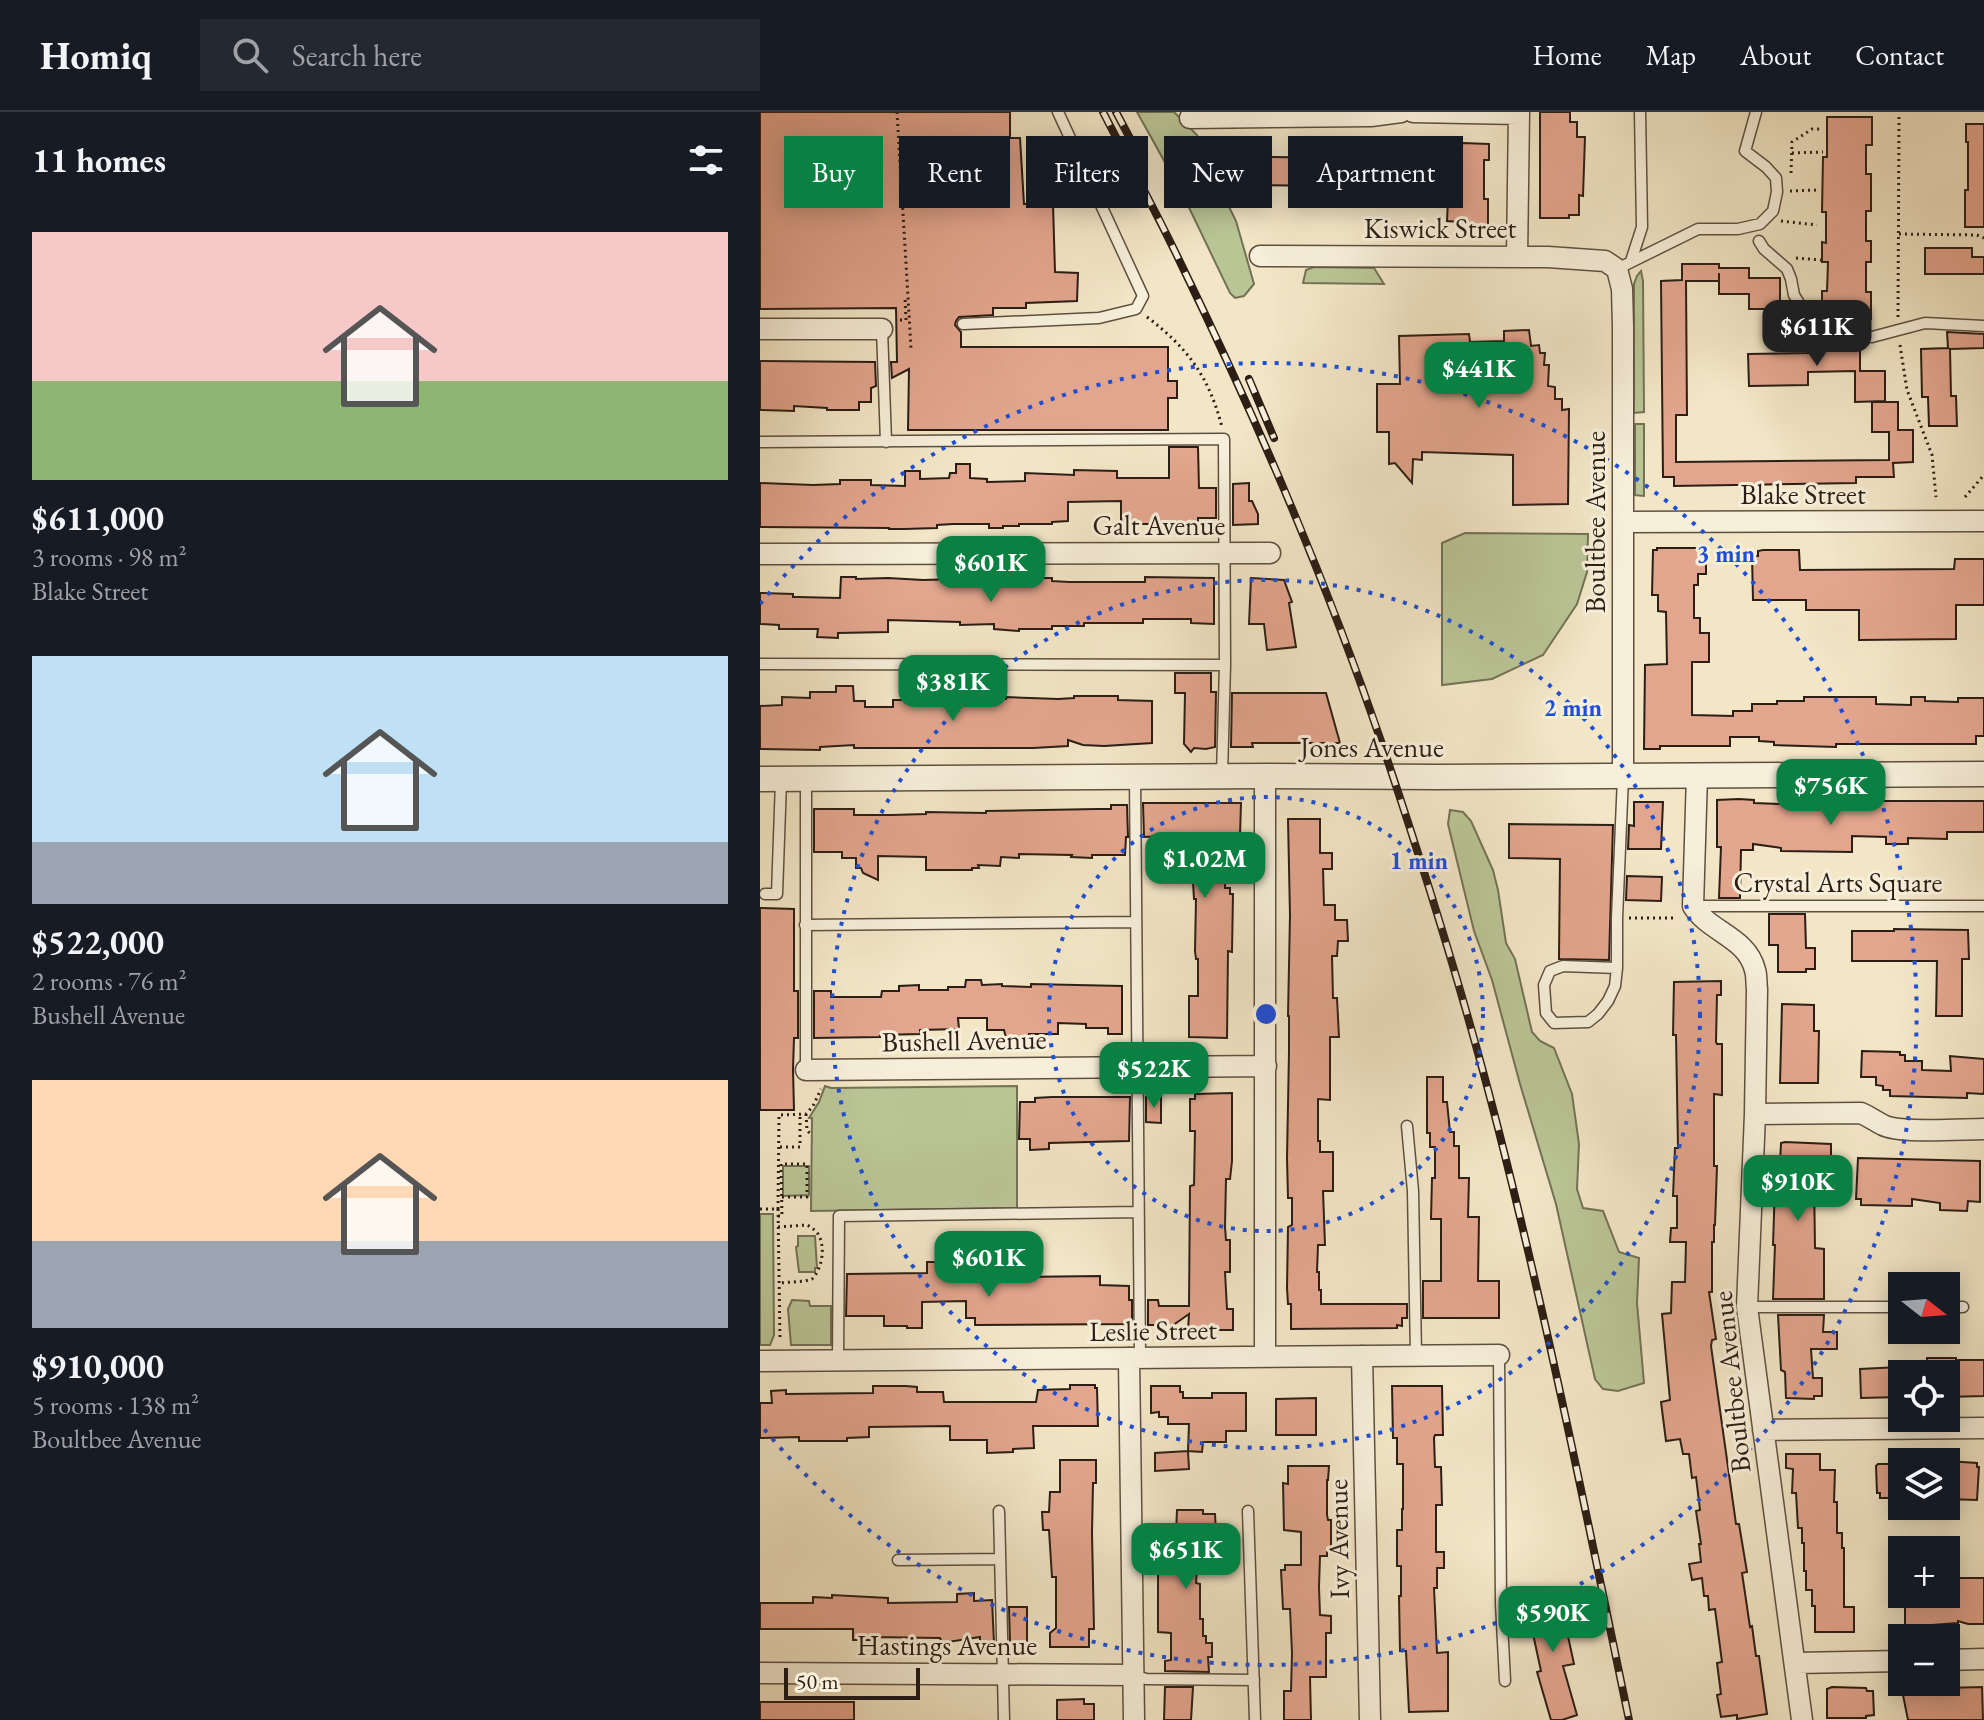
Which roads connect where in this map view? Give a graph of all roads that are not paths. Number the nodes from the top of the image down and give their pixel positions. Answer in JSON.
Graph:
{"nodes":[{"id":1,"x":1058,"y":112,"type":"edge"},
{"id":2,"x":1401,"y":112,"type":"edge"},
{"id":3,"x":1413,"y":112,"type":"edge"},
{"id":4,"x":1640,"y":112,"type":"edge"},
{"id":5,"x":1756,"y":112,"type":"edge"},
{"id":6,"x":1519,"y":113,"type":"edge"},
{"id":7,"x":1190,"y":118,"type":"dead end"},
{"id":8,"x":1759,"y":241,"type":"dead end"},
{"id":9,"x":1260,"y":256,"type":"dead end"},
{"id":10,"x":1517,"y":257,"type":"junction"},
{"id":11,"x":1624,"y":265,"type":"junction"},
{"id":12,"x":963,"y":324,"type":"dead end"},
{"id":13,"x":1984,"y":326,"type":"edge"},
{"id":14,"x":760,"y":329,"type":"edge"},
{"id":15,"x":882,"y":329,"type":"joint"},
{"id":16,"x":760,"y":442,"type":"edge"},
{"id":17,"x":886,"y":442,"type":"junction"},
{"id":18,"x":1984,"y":521,"type":"edge"},
{"id":19,"x":1623,"y":522,"type":"junction"},
{"id":20,"x":1225,"y":553,"type":"junction"},
{"id":21,"x":1270,"y":553,"type":"dead end"},
{"id":22,"x":760,"y":554,"type":"edge"},
{"id":23,"x":760,"y":664,"type":"edge"},
{"id":24,"x":1225,"y":665,"type":"junction"},
{"id":25,"x":1984,"y":774,"type":"edge"},
{"id":26,"x":1697,"y":775,"type":"junction"},
{"id":27,"x":1265,"y":776,"type":"junction"},
{"id":28,"x":1623,"y":776,"type":"junction"},
{"id":29,"x":1135,"y":777,"type":"junction"},
{"id":30,"x":1222,"y":777,"type":"junction"},
{"id":31,"x":782,"y":779,"type":"edge"},
{"id":32,"x":765,"y":894,"type":"dead end"},
{"id":33,"x":1984,"y":906,"type":"edge"},
{"id":34,"x":1695,"y":910,"type":"junction"},
{"id":35,"x":1136,"y":922,"type":"junction"},
{"id":36,"x":805,"y":925,"type":"junction"},
{"id":37,"x":1617,"y":968,"type":"junction"},
{"id":38,"x":1138,"y":1066,"type":"junction"},
{"id":39,"x":1266,"y":1066,"type":"junction"},
{"id":40,"x":814,"y":1076,"type":"joint"},
{"id":41,"x":1755,"y":1114,"type":"junction"},
{"id":42,"x":1407,"y":1126,"type":"dead end"},
{"id":43,"x":1984,"y":1129,"type":"edge"},
{"id":44,"x":1138,"y":1212,"type":"junction"},
{"id":45,"x":1747,"y":1307,"type":"junction"},
{"id":46,"x":1888,"y":1307,"type":"edge"},
{"id":47,"x":1416,"y":1355,"type":"junction"},
{"id":48,"x":1499,"y":1355,"type":"joint"},
{"id":49,"x":1265,"y":1356,"type":"junction"},
{"id":50,"x":1362,"y":1356,"type":"junction"},
{"id":51,"x":1135,"y":1358,"type":"junction"},
{"id":52,"x":838,"y":1360,"type":"junction"},
{"id":53,"x":760,"y":1361,"type":"edge"},
{"id":54,"x":1984,"y":1428,"type":"edge"},
{"id":55,"x":1763,"y":1430,"type":"junction"},
{"id":56,"x":999,"y":1511,"type":"dead end"},
{"id":57,"x":1248,"y":1511,"type":"dead end"},
{"id":58,"x":1000,"y":1559,"type":"junction"},
{"id":59,"x":898,"y":1560,"type":"dead end"},
{"id":60,"x":1984,"y":1659,"type":"edge"},
{"id":61,"x":1960,"y":1660,"type":"edge"},
{"id":62,"x":1888,"y":1661,"type":"edge"},
{"id":63,"x":1796,"y":1663,"type":"junction"},
{"id":64,"x":760,"y":1673,"type":"edge"},
{"id":65,"x":1003,"y":1673,"type":"junction"},
{"id":66,"x":1133,"y":1675,"type":"junction"},
{"id":67,"x":1254,"y":1680,"type":"junction"},
{"id":68,"x":1505,"y":1681,"type":"dead end"},
{"id":69,"x":1004,"y":1720,"type":"edge"},
{"id":70,"x":1134,"y":1720,"type":"edge"},
{"id":71,"x":1255,"y":1720,"type":"edge"},
{"id":72,"x":1370,"y":1720,"type":"edge"},
{"id":73,"x":1802,"y":1720,"type":"edge"}],
"edges":[{"from":1,"to":12,"type":"lane"},
{"from":2,"to":7,"type":"street"},
{"from":3,"to":6,"type":"street"},
{"from":4,"to":11,"type":"lane"},
{"from":5,"to":11,"type":"lane"},
{"from":6,"to":10,"type":"street"},
{"from":8,"to":13,"type":"lane"},
{"from":9,"to":10,"type":"street","name":"Kiswick Street"},
{"from":10,"to":11,"type":"street","name":"Kiswick Street"},
{"from":11,"to":19,"type":"street","name":"Boultbee Avenue"},
{"from":14,"to":15,"type":"street"},
{"from":15,"to":17,"type":"lane"},
{"from":16,"to":17,"type":"lane"},
{"from":17,"to":20,"type":"lane"},
{"from":18,"to":19,"type":"street","name":"Blake Street"},
{"from":19,"to":28,"type":"street","name":"Boultbee Avenue"},
{"from":20,"to":21,"type":"street","name":"Galt Avenue"},
{"from":20,"to":22,"type":"street","name":"Galt Avenue"},
{"from":20,"to":24,"type":"lane"},
{"from":23,"to":24,"type":"lane"},
{"from":24,"to":30,"type":"lane"},
{"from":25,"to":26,"type":"street","name":"Jones Avenue"},
{"from":26,"to":28,"type":"street","name":"Jones Avenue"},
{"from":26,"to":34,"type":"street"},
{"from":27,"to":28,"type":"street","name":"Jones Avenue"},
{"from":27,"to":30,"type":"street","name":"Jones Avenue"},
{"from":27,"to":39,"type":"street"},
{"from":28,"to":37,"type":"lane"},
{"from":29,"to":30,"type":"street","name":"Jones Avenue"},
{"from":29,"to":31,"type":"street","name":"Jones Avenue"},
{"from":29,"to":35,"type":"lane"},
{"from":31,"to":32,"type":"lane"},
{"from":31,"to":36,"type":"lane"},
{"from":33,"to":34,"type":"lane","name":"Crystal Arts Square"},
{"from":34,"to":41,"type":"street","name":"Boultbee Avenue"},
{"from":35,"to":36,"type":"lane"},
{"from":35,"to":38,"type":"lane"},
{"from":36,"to":40,"type":"lane"},
{"from":37,"to":37,"type":"lane"},
{"from":38,"to":39,"type":"street","name":"Bushell Avenue"},
{"from":38,"to":40,"type":"street","name":"Bushell Avenue"},
{"from":38,"to":44,"type":"lane"},
{"from":39,"to":49,"type":"street"},
{"from":41,"to":43,"type":"street"},
{"from":41,"to":45,"type":"street","name":"Boultbee Avenue"},
{"from":42,"to":47,"type":"lane"},
{"from":44,"to":51,"type":"lane"},
{"from":44,"to":52,"type":"lane"},
{"from":45,"to":46,"type":"lane"},
{"from":45,"to":55,"type":"street","name":"Boultbee Avenue"},
{"from":47,"to":48,"type":"street","name":"Leslie Street"},
{"from":47,"to":50,"type":"street","name":"Leslie Street"},
{"from":48,"to":68,"type":"lane"},
{"from":49,"to":50,"type":"street","name":"Leslie Street"},
{"from":49,"to":51,"type":"street","name":"Leslie Street"},
{"from":50,"to":72,"type":"street","name":"Ivy Avenue"},
{"from":51,"to":52,"type":"street","name":"Leslie Street"},
{"from":51,"to":66,"type":"street"},
{"from":52,"to":53,"type":"street","name":"Leslie Street"},
{"from":54,"to":55,"type":"street"},
{"from":55,"to":63,"type":"street","name":"Boultbee Avenue"},
{"from":56,"to":58,"type":"lane"},
{"from":57,"to":67,"type":"lane"},
{"from":58,"to":59,"type":"lane"},
{"from":58,"to":65,"type":"lane"},
{"from":60,"to":61,"type":"street"},
{"from":62,"to":63,"type":"street"},
{"from":63,"to":73,"type":"street","name":"Boultbee Avenue"},
{"from":64,"to":65,"type":"street","name":"Hastings Avenue"},
{"from":65,"to":66,"type":"street","name":"Hastings Avenue"},
{"from":65,"to":69,"type":"lane"},
{"from":66,"to":67,"type":"lane"},
{"from":66,"to":70,"type":"street"},
{"from":67,"to":71,"type":"lane"}]}
